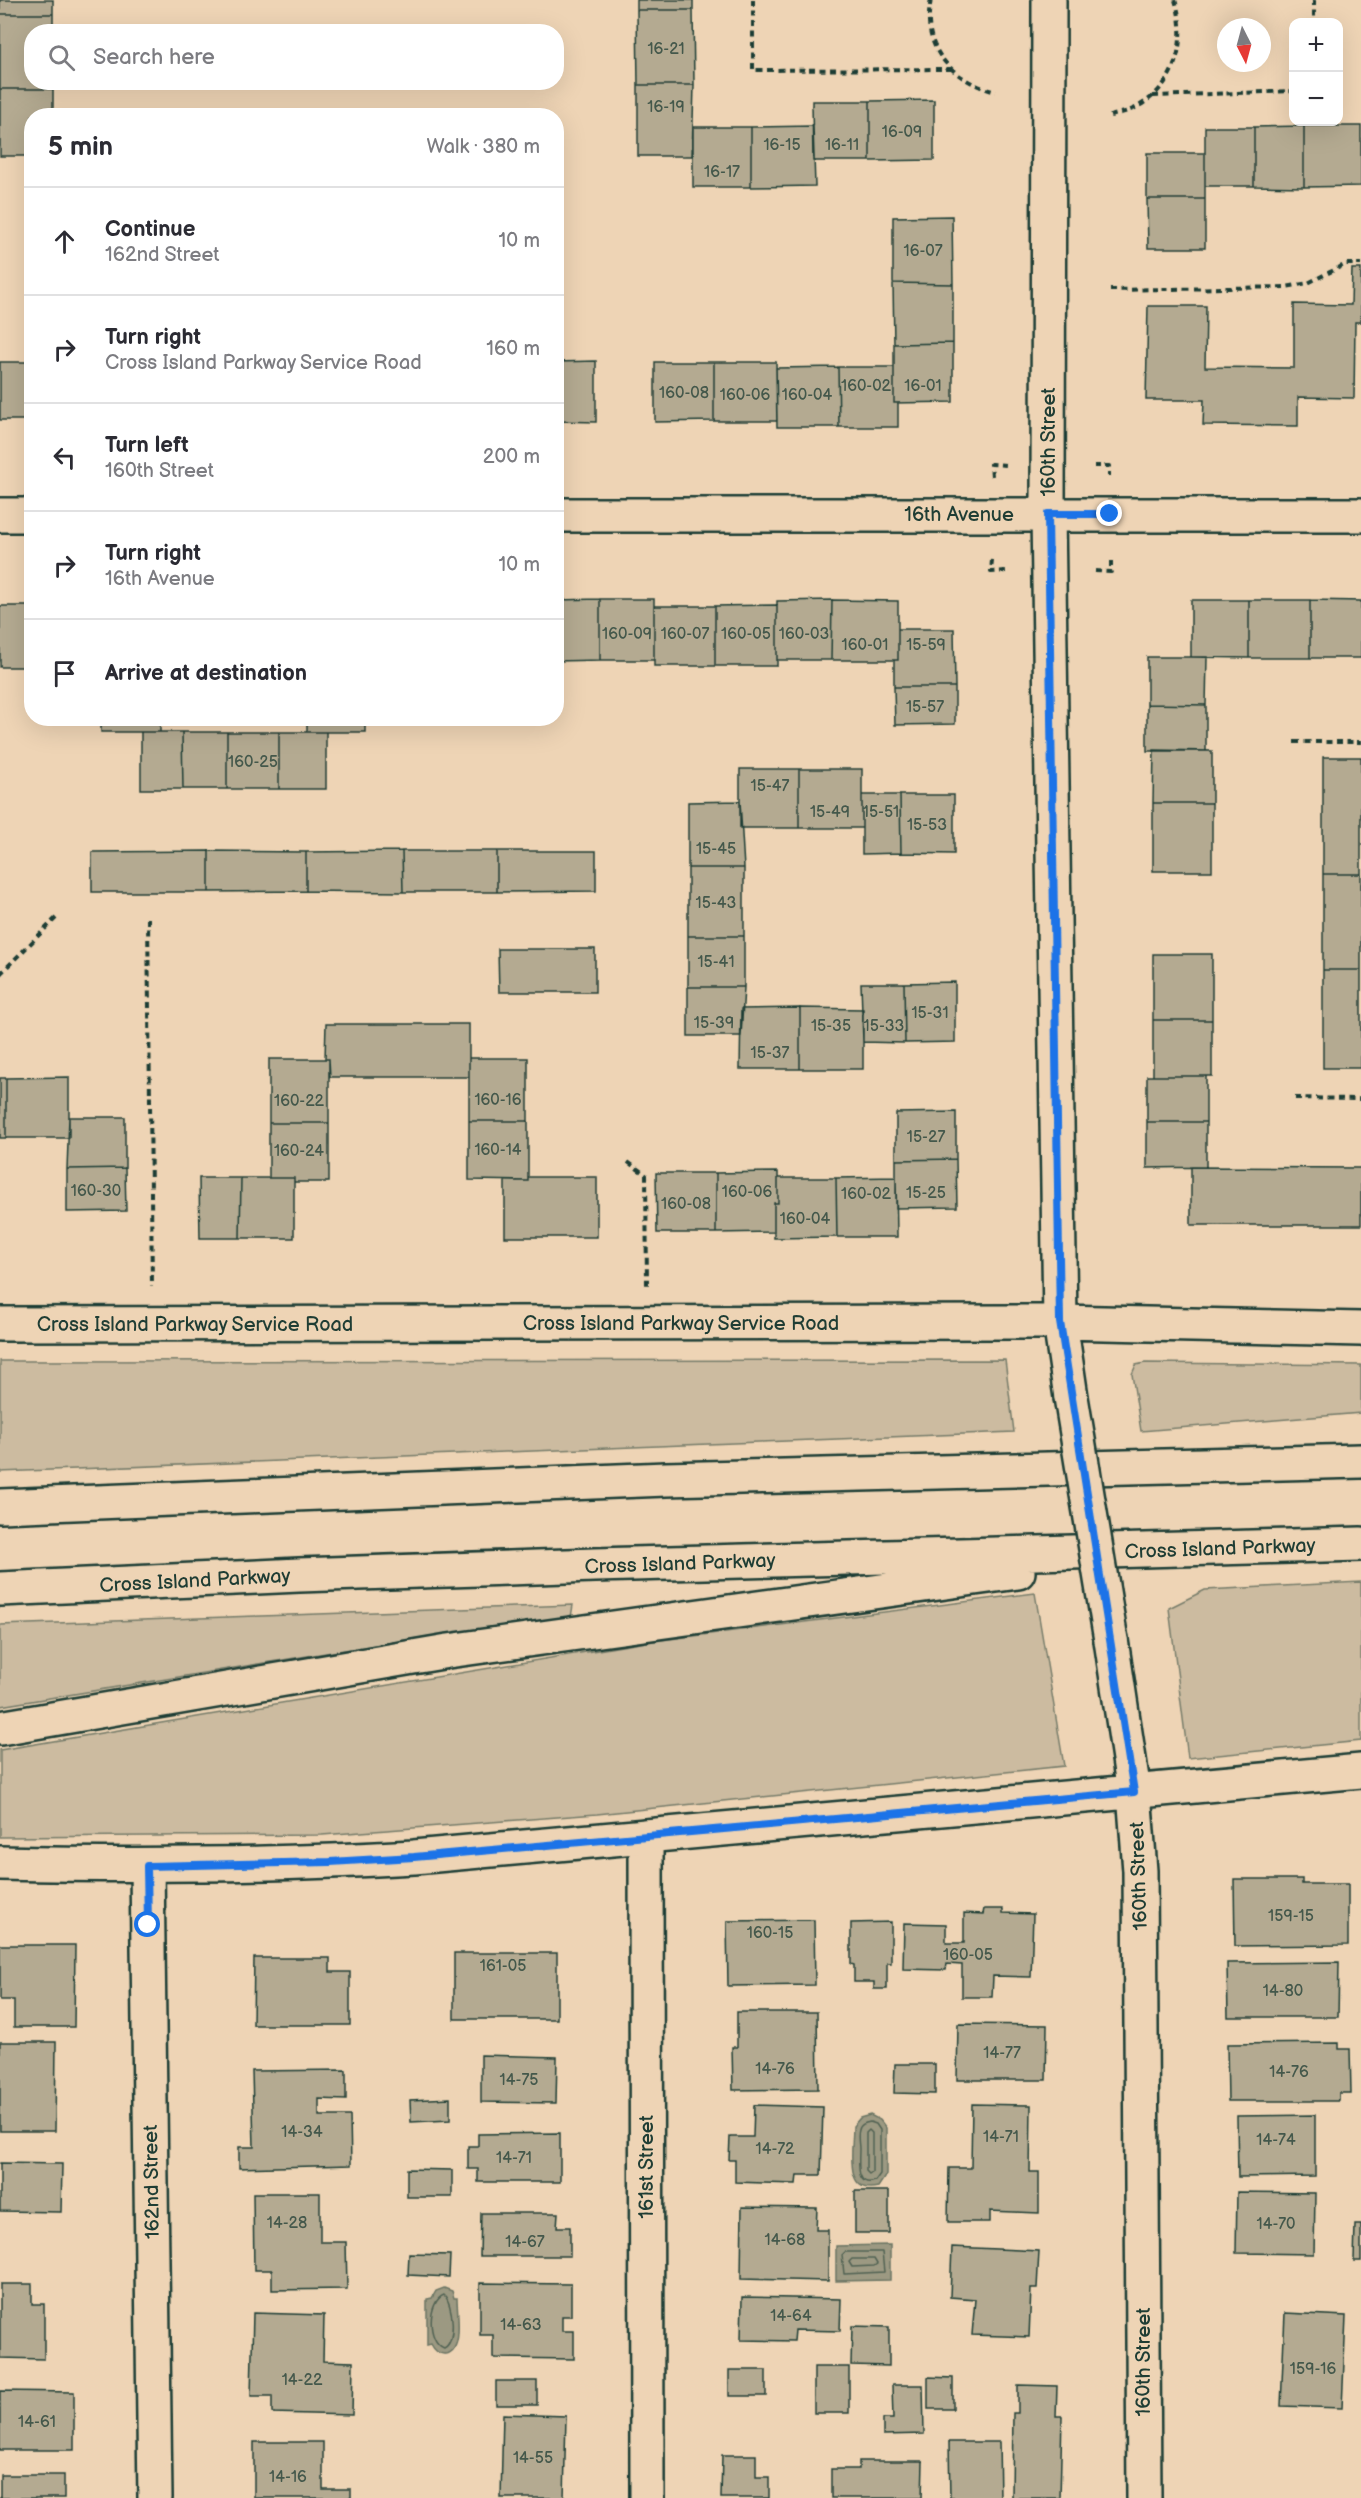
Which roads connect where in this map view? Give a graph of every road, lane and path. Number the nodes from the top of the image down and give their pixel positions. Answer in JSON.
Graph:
{"nodes":[{"id":1,"x":753,"y":0,"type":"edge"},
{"id":2,"x":931,"y":0,"type":"edge"},
{"id":3,"x":1049,"y":0,"type":"edge"},
{"id":4,"x":1175,"y":0,"type":"edge"},
{"id":5,"x":1314,"y":0,"type":"edge"},
{"id":6,"x":1314,"y":18,"type":"edge"},
{"id":7,"x":952,"y":69,"type":"junction"},
{"id":8,"x":1289,"y":91,"type":"edge"},
{"id":9,"x":996,"y":92,"type":"dead end"},
{"id":10,"x":1152,"y":96,"type":"junction"},
{"id":11,"x":1110,"y":116,"type":"dead end"},
{"id":12,"x":1361,"y":264,"type":"edge"},
{"id":13,"x":1110,"y":290,"type":"dead end"},
{"id":14,"x":1007,"y":465,"type":"dead end"},
{"id":15,"x":1094,"y":466,"type":"dead end"},
{"id":16,"x":992,"y":476,"type":"dead end"},
{"id":17,"x":1109,"y":477,"type":"dead end"},
{"id":18,"x":564,"y":514,"type":"edge"},
{"id":19,"x":1048,"y":514,"type":"junction"},
{"id":20,"x":0,"y":515,"type":"edge"},
{"id":21,"x":24,"y":515,"type":"edge"},
{"id":22,"x":1361,"y":515,"type":"edge"},
{"id":23,"x":992,"y":560,"type":"dead end"},
{"id":24,"x":1111,"y":561,"type":"dead end"},
{"id":25,"x":1007,"y":571,"type":"dead end"},
{"id":26,"x":1095,"y":571,"type":"dead end"},
{"id":27,"x":1294,"y":742,"type":"dead end"},
{"id":28,"x":1361,"y":742,"type":"edge"},
{"id":29,"x":56,"y":918,"type":"dead end"},
{"id":30,"x":148,"y":918,"type":"dead end"},
{"id":31,"x":0,"y":974,"type":"edge"},
{"id":32,"x":1294,"y":1098,"type":"dead end"},
{"id":33,"x":1361,"y":1099,"type":"edge"},
{"id":34,"x":628,"y":1162,"type":"dead end"},
{"id":35,"x":646,"y":1286,"type":"dead end"},
{"id":36,"x":152,"y":1287,"type":"dead end"},
{"id":37,"x":1060,"y":1322,"type":"junction"},
{"id":38,"x":0,"y":1324,"type":"edge"},
{"id":39,"x":1361,"y":1329,"type":"edge"},
{"id":40,"x":1361,"y":1461,"type":"edge"},
{"id":41,"x":0,"y":1506,"type":"edge"},
{"id":42,"x":1361,"y":1544,"type":"edge"},
{"id":43,"x":1187,"y":1549,"type":"junction"},
{"id":44,"x":0,"y":1589,"type":"edge"},
{"id":45,"x":0,"y":1728,"type":"edge"},
{"id":46,"x":1361,"y":1771,"type":"edge"},
{"id":47,"x":1134,"y":1792,"type":"junction"},
{"id":48,"x":646,"y":1836,"type":"junction"},
{"id":49,"x":0,"y":1863,"type":"edge"},
{"id":50,"x":147,"y":1866,"type":"junction"},
{"id":51,"x":155,"y":2498,"type":"edge"},
{"id":52,"x":647,"y":2498,"type":"edge"},
{"id":53,"x":1144,"y":2498,"type":"edge"}],
"edges":[{"from":1,"to":7,"type":"path"},
{"from":2,"to":7,"type":"path"},
{"from":3,"to":19,"type":"main road","name":"160th Street"},
{"from":4,"to":10,"type":"path"},
{"from":5,"to":6,"type":"path"},
{"from":7,"to":9,"type":"path"},
{"from":8,"to":10,"type":"path"},
{"from":10,"to":11,"type":"path"},
{"from":12,"to":13,"type":"path"},
{"from":14,"to":16,"type":"path"},
{"from":15,"to":17,"type":"path"},
{"from":18,"to":19,"type":"main road","name":"16th Avenue"},
{"from":19,"to":22,"type":"main road","name":"16th Avenue"},
{"from":19,"to":37,"type":"main road","name":"160th Street"},
{"from":20,"to":21,"type":"main road"},
{"from":23,"to":25,"type":"path"},
{"from":24,"to":26,"type":"path"},
{"from":27,"to":28,"type":"path"},
{"from":29,"to":31,"type":"path"},
{"from":30,"to":36,"type":"path"},
{"from":32,"to":33,"type":"path"},
{"from":34,"to":35,"type":"path"},
{"from":37,"to":38,"type":"main road","name":"Cross Island Parkway Service Road"},
{"from":37,"to":39,"type":"main road","name":"Cross Island Parkway Service Road"},
{"from":37,"to":47,"type":"main road","name":"160th Street","bridge":true},
{"from":40,"to":41,"type":"main road"},
{"from":42,"to":43,"type":"main road","name":"Cross Island Parkway"},
{"from":43,"to":44,"type":"main road","name":"Cross Island Parkway"},
{"from":43,"to":45,"type":"main road"},
{"from":46,"to":47,"type":"main road"},
{"from":47,"to":48,"type":"main road"},
{"from":47,"to":53,"type":"main road","name":"160th Street"},
{"from":48,"to":50,"type":"main road"},
{"from":48,"to":52,"type":"main road","name":"161st Street"},
{"from":49,"to":50,"type":"main road"},
{"from":50,"to":51,"type":"main road","name":"162nd Street"}]}
